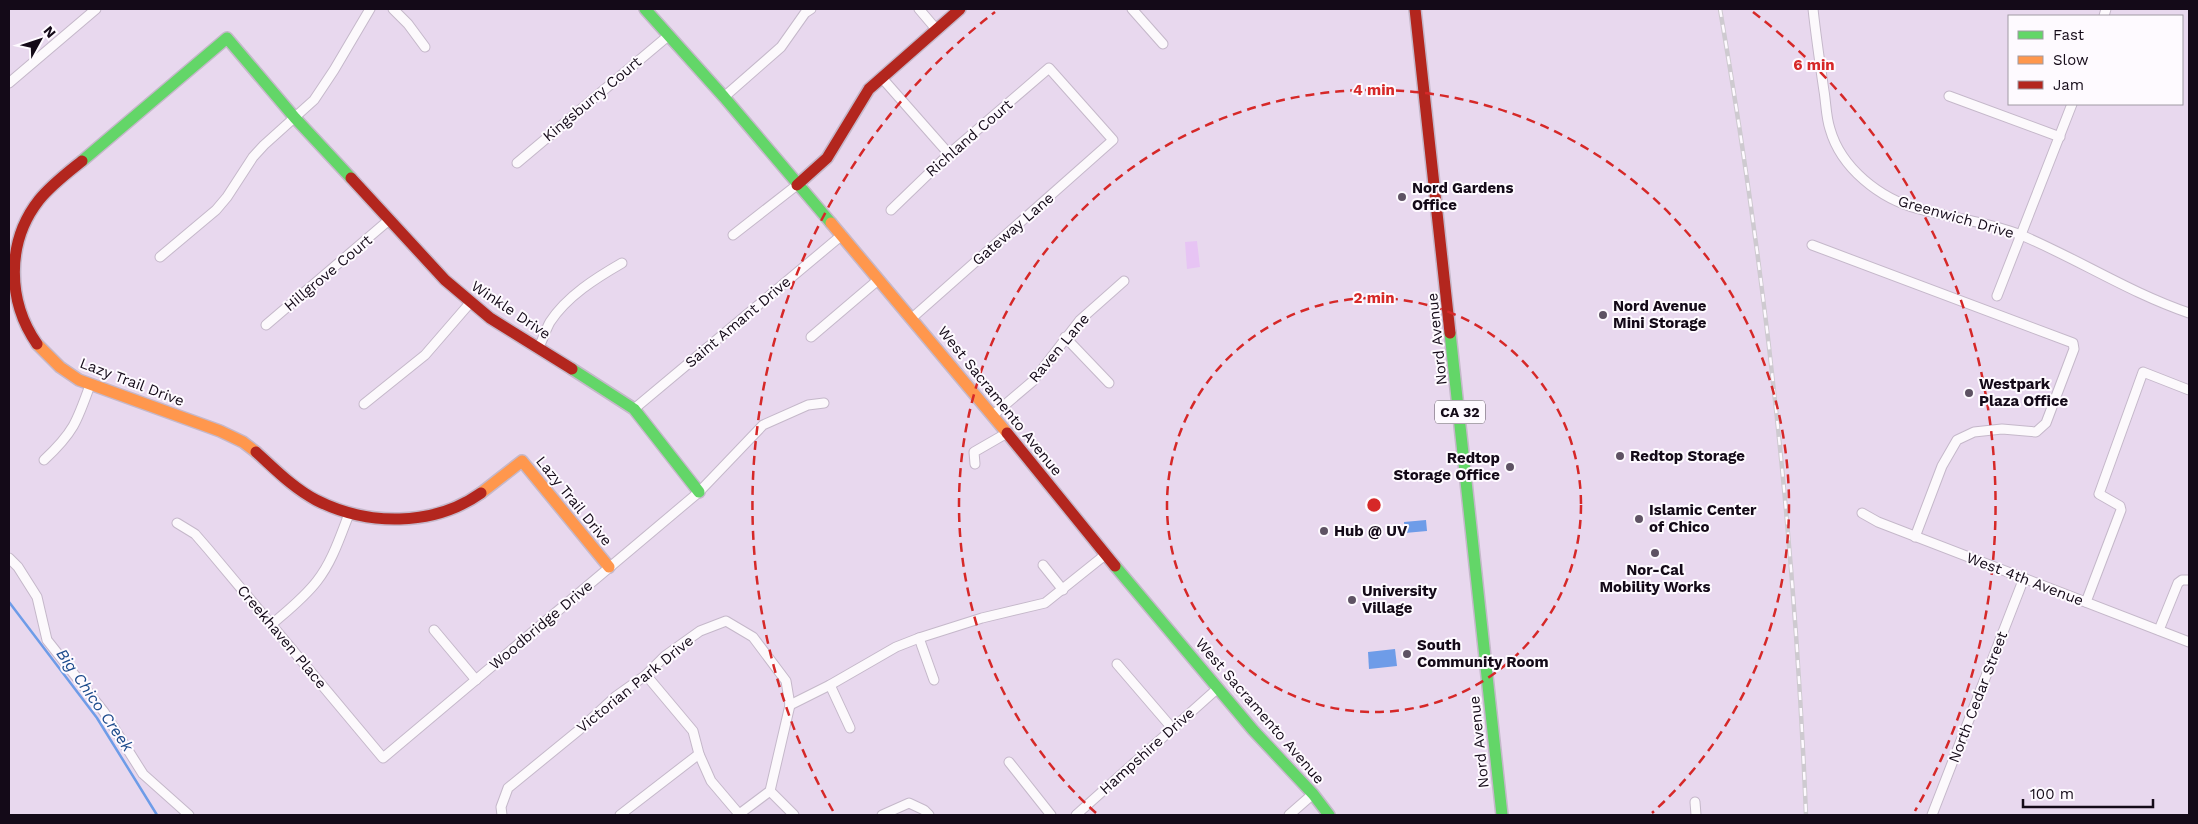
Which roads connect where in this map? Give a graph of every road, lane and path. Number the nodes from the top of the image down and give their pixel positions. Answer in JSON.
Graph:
{"nodes":[{"id":1,"x":95,"y":9,"type":"edge"},
{"id":2,"x":370,"y":9,"type":"edge"},
{"id":3,"x":393,"y":9,"type":"edge"},
{"id":4,"x":645,"y":9,"type":"edge"},
{"id":5,"x":811,"y":9,"type":"edge"},
{"id":6,"x":919,"y":9,"type":"edge"},
{"id":7,"x":960,"y":9,"type":"edge"},
{"id":8,"x":1132,"y":9,"type":"edge"},
{"id":9,"x":1415,"y":9,"type":"edge"},
{"id":10,"x":1813,"y":9,"type":"edge"},
{"id":11,"x":936,"y":30,"type":"junction"},
{"id":12,"x":668,"y":36,"type":"junction"},
{"id":13,"x":1163,"y":44,"type":"dead end"},
{"id":14,"x":425,"y":47,"type":"dead end"},
{"id":15,"x":1049,"y":68,"type":"joint"},
{"id":16,"x":882,"y":78,"type":"junction"},
{"id":17,"x":9,"y":82,"type":"edge"},
{"id":18,"x":1949,"y":96,"type":"dead end"},
{"id":19,"x":724,"y":97,"type":"junction"},
{"id":20,"x":2072,"y":105,"type":"edge"},
{"id":21,"x":295,"y":118,"type":"junction"},
{"id":22,"x":2060,"y":137,"type":"junction"},
{"id":23,"x":949,"y":154,"type":"junction"},
{"id":24,"x":517,"y":163,"type":"dead end"},
{"id":25,"x":797,"y":185,"type":"junction"},
{"id":26,"x":891,"y":210,"type":"dead end"},
{"id":27,"x":389,"y":220,"type":"junction"},
{"id":28,"x":2020,"y":235,"type":"junction"},
{"id":29,"x":733,"y":236,"type":"dead end"},
{"id":30,"x":842,"y":236,"type":"junction"},
{"id":31,"x":1812,"y":245,"type":"dead end"},
{"id":32,"x":160,"y":257,"type":"dead end"},
{"id":33,"x":622,"y":263,"type":"dead end"},
{"id":34,"x":878,"y":280,"type":"junction"},
{"id":35,"x":1124,"y":282,"type":"dead end"},
{"id":36,"x":1997,"y":296,"type":"dead end"},
{"id":37,"x":470,"y":303,"type":"junction"},
{"id":38,"x":2189,"y":313,"type":"edge"},
{"id":39,"x":912,"y":318,"type":"junction"},
{"id":40,"x":266,"y":326,"type":"dead end"},
{"id":41,"x":811,"y":337,"type":"dead end"},
{"id":42,"x":1065,"y":337,"type":"junction"},
{"id":43,"x":539,"y":347,"type":"junction"},
{"id":44,"x":1109,"y":382,"type":"dead end"},
{"id":45,"x":90,"y":385,"type":"junction"},
{"id":46,"x":2189,"y":390,"type":"edge"},
{"id":47,"x":364,"y":404,"type":"dead end"},
{"id":48,"x":824,"y":404,"type":"dead end"},
{"id":49,"x":634,"y":409,"type":"junction"},
{"id":50,"x":993,"y":415,"type":"junction"},
{"id":51,"x":1007,"y":433,"type":"junction"},
{"id":52,"x":44,"y":460,"type":"dead end"},
{"id":53,"x":975,"y":464,"type":"dead end"},
{"id":54,"x":699,"y":492,"type":"junction"},
{"id":55,"x":1862,"y":513,"type":"dead end"},
{"id":56,"x":349,"y":514,"type":"junction"},
{"id":57,"x":177,"y":522,"type":"dead end"},
{"id":58,"x":1915,"y":537,"type":"junction"},
{"id":59,"x":1105,"y":555,"type":"junction"},
{"id":60,"x":9,"y":558,"type":"edge"},
{"id":61,"x":1043,"y":566,"type":"dead end"},
{"id":62,"x":609,"y":567,"type":"junction"},
{"id":63,"x":2024,"y":578,"type":"junction"},
{"id":64,"x":2189,"y":580,"type":"edge"},
{"id":65,"x":1064,"y":590,"type":"junction"},
{"id":66,"x":2086,"y":602,"type":"junction"},
{"id":67,"x":271,"y":625,"type":"junction"},
{"id":68,"x":434,"y":630,"type":"dead end"},
{"id":69,"x":2159,"y":630,"type":"junction"},
{"id":70,"x":919,"y":638,"type":"junction"},
{"id":71,"x":2189,"y":642,"type":"edge"},
{"id":72,"x":1116,"y":664,"type":"dead end"},
{"id":73,"x":646,"y":675,"type":"junction"},
{"id":74,"x":476,"y":680,"type":"junction"},
{"id":75,"x":934,"y":680,"type":"dead end"},
{"id":76,"x":830,"y":685,"type":"junction"},
{"id":77,"x":1218,"y":688,"type":"junction"},
{"id":78,"x":790,"y":705,"type":"junction"},
{"id":79,"x":850,"y":728,"type":"dead end"},
{"id":80,"x":1172,"y":728,"type":"junction"},
{"id":81,"x":699,"y":754,"type":"junction"},
{"id":82,"x":382,"y":758,"type":"joint"},
{"id":83,"x":1009,"y":762,"type":"dead end"},
{"id":84,"x":770,"y":791,"type":"junction"},
{"id":85,"x":1313,"y":794,"type":"junction"},
{"id":86,"x":1695,"y":802,"type":"dead end"},
{"id":87,"x":189,"y":815,"type":"edge"},
{"id":88,"x":502,"y":815,"type":"edge"},
{"id":89,"x":620,"y":815,"type":"edge"},
{"id":90,"x":738,"y":815,"type":"edge"},
{"id":91,"x":794,"y":815,"type":"edge"},
{"id":92,"x":882,"y":815,"type":"edge"},
{"id":93,"x":929,"y":815,"type":"edge"},
{"id":94,"x":1051,"y":815,"type":"edge"},
{"id":95,"x":1076,"y":815,"type":"edge"},
{"id":96,"x":1289,"y":815,"type":"edge"},
{"id":97,"x":1329,"y":815,"type":"edge"},
{"id":98,"x":1502,"y":815,"type":"edge"},
{"id":99,"x":1696,"y":815,"type":"edge"},
{"id":100,"x":1932,"y":815,"type":"edge"}],
"edges":[{"from":1,"to":17,"type":"street"},
{"from":2,"to":21,"type":"street"},
{"from":3,"to":14,"type":"street"},
{"from":4,"to":12,"type":"street","name":"West Sacramento Avenue"},
{"from":5,"to":19,"type":"street"},
{"from":6,"to":11,"type":"street"},
{"from":7,"to":11,"type":"street"},
{"from":8,"to":13,"type":"street"},
{"from":9,"to":98,"type":"street","name":"Nord Avenue","number":"CA 32"},
{"from":10,"to":28,"type":"street","name":"Greenwich Drive"},
{"from":11,"to":16,"type":"street"},
{"from":12,"to":19,"type":"street","name":"West Sacramento Avenue"},
{"from":12,"to":24,"type":"street","name":"Kingsburry Court"},
{"from":15,"to":23,"type":"street","name":"Richland Court"},
{"from":15,"to":39,"type":"street","name":"Gateway Lane"},
{"from":16,"to":23,"type":"street"},
{"from":16,"to":25,"type":"street"},
{"from":18,"to":22,"type":"street"},
{"from":19,"to":25,"type":"street","name":"West Sacramento Avenue"},
{"from":20,"to":22,"type":"street"},
{"from":21,"to":27,"type":"street","name":"Winkle Drive"},
{"from":21,"to":32,"type":"street"},
{"from":21,"to":45,"type":"street","name":"Lazy Trail Drive"},
{"from":22,"to":28,"type":"street"},
{"from":23,"to":26,"type":"street","name":"Richland Court"},
{"from":25,"to":29,"type":"street"},
{"from":25,"to":30,"type":"street","name":"West Sacramento Avenue"},
{"from":27,"to":37,"type":"street","name":"Winkle Drive"},
{"from":27,"to":40,"type":"street","name":"Hillgrove Court"},
{"from":28,"to":36,"type":"street"},
{"from":28,"to":38,"type":"street","name":"Greenwich Drive"},
{"from":30,"to":34,"type":"street","name":"West Sacramento Avenue"},
{"from":30,"to":49,"type":"street","name":"Saint Amant Drive"},
{"from":31,"to":58,"type":"street"},
{"from":33,"to":43,"type":"street"},
{"from":34,"to":39,"type":"street","name":"West Sacramento Avenue"},
{"from":34,"to":41,"type":"street"},
{"from":35,"to":42,"type":"street","name":"Raven Lane"},
{"from":37,"to":43,"type":"street","name":"Winkle Drive"},
{"from":37,"to":47,"type":"street"},
{"from":39,"to":50,"type":"street","name":"West Sacramento Avenue"},
{"from":42,"to":44,"type":"street"},
{"from":42,"to":50,"type":"street","name":"Raven Lane"},
{"from":43,"to":49,"type":"street","name":"Winkle Drive"},
{"from":45,"to":52,"type":"street"},
{"from":45,"to":56,"type":"street","name":"Lazy Trail Drive"},
{"from":46,"to":66,"type":"street"},
{"from":48,"to":54,"type":"street","name":"Woodbridge Drive"},
{"from":49,"to":54,"type":"street","name":"Winkle Drive"},
{"from":50,"to":51,"type":"street","name":"West Sacramento Avenue"},
{"from":51,"to":53,"type":"street"},
{"from":51,"to":59,"type":"street","name":"West Sacramento Avenue"},
{"from":54,"to":62,"type":"street","name":"Woodbridge Drive"},
{"from":55,"to":58,"type":"street","name":"West 4th Avenue"},
{"from":56,"to":62,"type":"street","name":"Lazy Trail Drive"},
{"from":56,"to":67,"type":"street"},
{"from":57,"to":67,"type":"street","name":"Creekhaven Place"},
{"from":58,"to":63,"type":"street","name":"West 4th Avenue"},
{"from":59,"to":65,"type":"street"},
{"from":59,"to":77,"type":"street","name":"West Sacramento Avenue"},
{"from":60,"to":87,"type":"street"},
{"from":61,"to":65,"type":"street"},
{"from":62,"to":74,"type":"street","name":"Woodbridge Drive"},
{"from":63,"to":66,"type":"street","name":"West 4th Avenue"},
{"from":63,"to":100,"type":"street","name":"North Cedar Street"},
{"from":64,"to":69,"type":"street"},
{"from":65,"to":70,"type":"street"},
{"from":66,"to":69,"type":"street","name":"West 4th Avenue"},
{"from":67,"to":82,"type":"street","name":"Creekhaven Place"},
{"from":68,"to":74,"type":"street"},
{"from":69,"to":71,"type":"street","name":"West 4th Avenue"},
{"from":70,"to":75,"type":"street"},
{"from":70,"to":76,"type":"street"},
{"from":72,"to":80,"type":"street"},
{"from":73,"to":78,"type":"street","name":"Victorian Park Drive"},
{"from":73,"to":81,"type":"street"},
{"from":73,"to":88,"type":"street","name":"Victorian Park Drive"},
{"from":74,"to":82,"type":"street","name":"Woodbridge Drive"},
{"from":76,"to":78,"type":"street"},
{"from":76,"to":79,"type":"street"},
{"from":77,"to":80,"type":"street","name":"Hampshire Drive"},
{"from":77,"to":85,"type":"street","name":"West Sacramento Avenue"},
{"from":78,"to":84,"type":"street","name":"Victorian Park Drive"},
{"from":80,"to":95,"type":"street","name":"Hampshire Drive"},
{"from":81,"to":89,"type":"street"},
{"from":81,"to":90,"type":"street"},
{"from":83,"to":94,"type":"street"},
{"from":84,"to":90,"type":"street"},
{"from":84,"to":91,"type":"street"},
{"from":85,"to":96,"type":"street"},
{"from":85,"to":97,"type":"street","name":"West Sacramento Avenue"},
{"from":86,"to":99,"type":"street"},
{"from":92,"to":93,"type":"street"}]}
